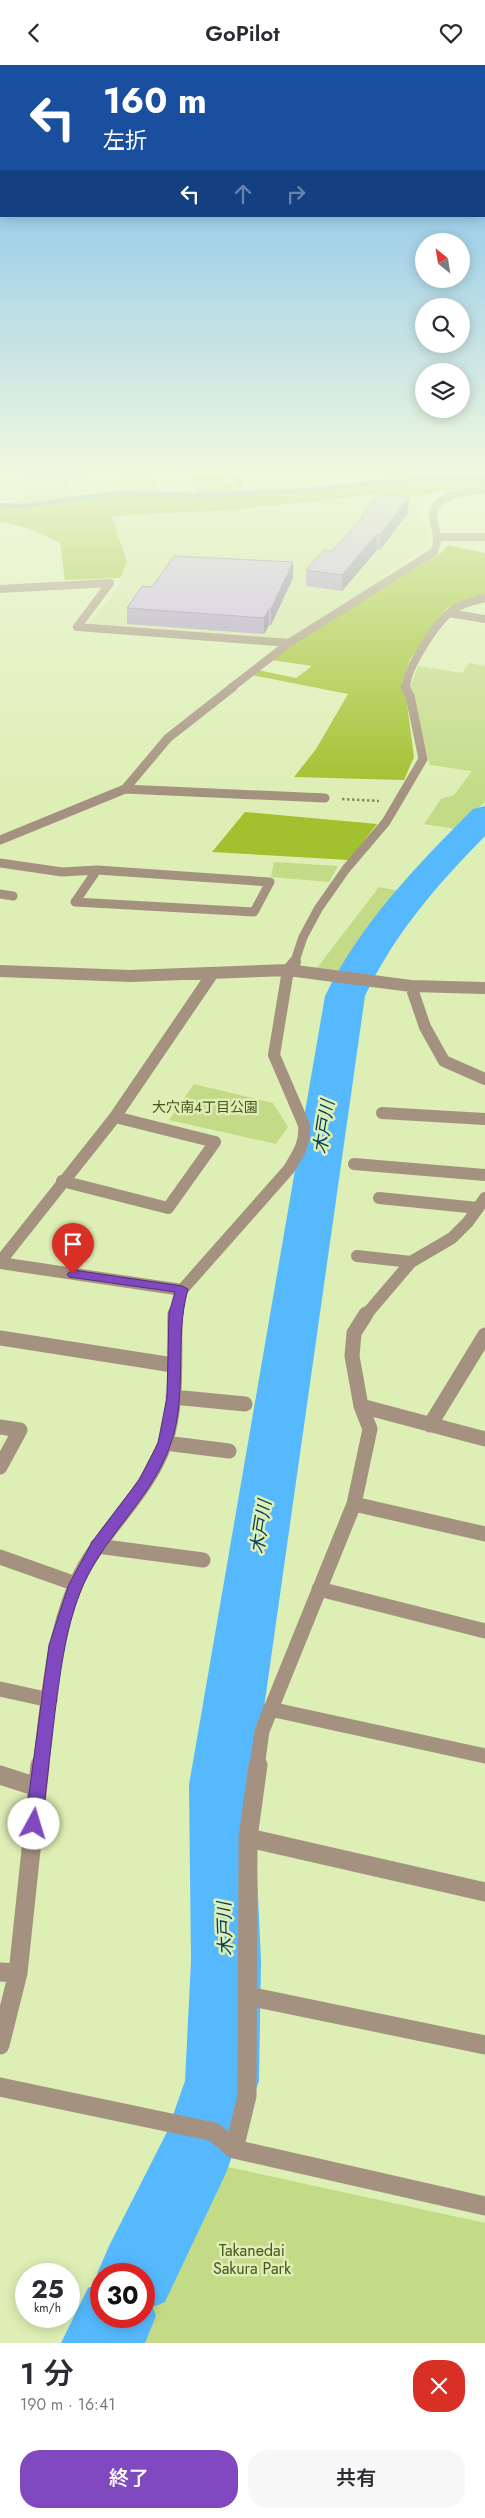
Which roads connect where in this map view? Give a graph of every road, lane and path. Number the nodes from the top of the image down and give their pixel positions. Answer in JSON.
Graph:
{"nodes":[{"id":1,"x":390,"y":579,"type":"edge"},
{"id":2,"x":0,"y":589,"type":"edge"},
{"id":3,"x":485,"y":598,"type":"edge"},
{"id":4,"x":449,"y":613,"type":"junction"},
{"id":5,"x":485,"y":619,"type":"edge"},
{"id":6,"x":289,"y":643,"type":"junction"},
{"id":7,"x":125,"y":789,"type":"junction"},
{"id":8,"x":325,"y":798,"type":"joint"},
{"id":9,"x":399,"y":802,"type":"junction"},
{"id":10,"x":0,"y":840,"type":"edge"},
{"id":11,"x":0,"y":863,"type":"edge"},
{"id":12,"x":97,"y":870,"type":"junction"},
{"id":13,"x":0,"y":894,"type":"edge"},
{"id":14,"x":13,"y":896,"type":"dead end"},
{"id":15,"x":0,"y":971,"type":"edge"},
{"id":16,"x":288,"y":971,"type":"junction"},
{"id":17,"x":213,"y":973,"type":"junction"},
{"id":18,"x":411,"y":986,"type":"junction"},
{"id":19,"x":484,"y":987,"type":"edge"},
{"id":20,"x":485,"y":1079,"type":"edge"},
{"id":21,"x":382,"y":1113,"type":"dead end"},
{"id":22,"x":115,"y":1117,"type":"junction"},
{"id":23,"x":485,"y":1119,"type":"edge"},
{"id":24,"x":354,"y":1164,"type":"dead end"},
{"id":25,"x":485,"y":1175,"type":"edge"},
{"id":26,"x":62,"y":1181,"type":"junction"},
{"id":27,"x":379,"y":1199,"type":"dead end"},
{"id":28,"x":481,"y":1203,"type":"edge"},
{"id":29,"x":357,"y":1256,"type":"dead end"},
{"id":30,"x":0,"y":1262,"type":"edge"},
{"id":31,"x":411,"y":1262,"type":"junction"},
{"id":32,"x":182,"y":1289,"type":"junction"},
{"id":33,"x":485,"y":1335,"type":"edge"},
{"id":34,"x":0,"y":1338,"type":"edge"},
{"id":35,"x":173,"y":1365,"type":"junction"},
{"id":36,"x":173,"y":1397,"type":"junction"},
{"id":37,"x":245,"y":1404,"type":"dead end"},
{"id":38,"x":361,"y":1407,"type":"junction"},
{"id":39,"x":430,"y":1425,"type":"junction"},
{"id":40,"x":0,"y":1427,"type":"edge"},
{"id":41,"x":485,"y":1439,"type":"edge"},
{"id":42,"x":165,"y":1443,"type":"junction"},
{"id":43,"x":229,"y":1451,"type":"dead end"},
{"id":44,"x":0,"y":1467,"type":"edge"},
{"id":45,"x":354,"y":1504,"type":"junction"},
{"id":46,"x":485,"y":1535,"type":"edge"},
{"id":47,"x":97,"y":1546,"type":"junction"},
{"id":48,"x":0,"y":1557,"type":"edge"},
{"id":49,"x":203,"y":1560,"type":"dead end"},
{"id":50,"x":76,"y":1584,"type":"junction"},
{"id":51,"x":319,"y":1589,"type":"junction"},
{"id":52,"x":485,"y":1631,"type":"edge"},
{"id":53,"x":0,"y":1689,"type":"edge"},
{"id":54,"x":50,"y":1700,"type":"junction"},
{"id":55,"x":270,"y":1709,"type":"junction"},
{"id":56,"x":485,"y":1756,"type":"edge"},
{"id":57,"x":0,"y":1775,"type":"edge"},
{"id":58,"x":37,"y":1787,"type":"junction"},
{"id":59,"x":248,"y":1838,"type":"junction"},
{"id":60,"x":485,"y":1892,"type":"edge"},
{"id":61,"x":9,"y":1973,"type":"edge"},
{"id":62,"x":248,"y":1996,"type":"junction"},
{"id":63,"x":0,"y":2045,"type":"edge"},
{"id":64,"x":485,"y":2045,"type":"edge"},
{"id":65,"x":0,"y":2087,"type":"edge"},
{"id":66,"x":234,"y":2149,"type":"junction"},
{"id":67,"x":485,"y":2206,"type":"edge"}],
"edges":[{"from":1,"to":6,"type":"street"},
{"from":2,"to":6,"type":"street"},
{"from":3,"to":4,"type":"street"},
{"from":4,"to":5,"type":"street"},
{"from":4,"to":9,"type":"street"},
{"from":6,"to":7,"type":"street"},
{"from":7,"to":8,"type":"street"},
{"from":7,"to":10,"type":"street"},
{"from":8,"to":9,"type":"path"},
{"from":9,"to":16,"type":"street"},
{"from":11,"to":12,"type":"street"},
{"from":12,"to":12,"type":"street"},
{"from":13,"to":14,"type":"street"},
{"from":15,"to":17,"type":"street"},
{"from":16,"to":17,"type":"street"},
{"from":16,"to":18,"type":"street"},
{"from":16,"to":32,"type":"street"},
{"from":17,"to":22,"type":"street"},
{"from":18,"to":19,"type":"street"},
{"from":18,"to":20,"type":"street"},
{"from":21,"to":23,"type":"street"},
{"from":22,"to":26,"type":"street"},
{"from":22,"to":26,"type":"street"},
{"from":24,"to":25,"type":"street"},
{"from":26,"to":30,"type":"street"},
{"from":27,"to":28,"type":"street"},
{"from":28,"to":31,"type":"street"},
{"from":29,"to":31,"type":"street"},
{"from":30,"to":32,"type":"street"},
{"from":31,"to":38,"type":"street"},
{"from":32,"to":35,"type":"street"},
{"from":33,"to":39,"type":"street"},
{"from":34,"to":35,"type":"street"},
{"from":35,"to":36,"type":"street"},
{"from":36,"to":37,"type":"street"},
{"from":36,"to":42,"type":"street"},
{"from":38,"to":39,"type":"street"},
{"from":38,"to":45,"type":"street"},
{"from":39,"to":41,"type":"street"},
{"from":40,"to":44,"type":"street"},
{"from":42,"to":43,"type":"street"},
{"from":42,"to":47,"type":"street"},
{"from":45,"to":46,"type":"street"},
{"from":45,"to":51,"type":"street"},
{"from":47,"to":49,"type":"street"},
{"from":47,"to":50,"type":"street"},
{"from":48,"to":50,"type":"street"},
{"from":50,"to":54,"type":"street"},
{"from":51,"to":52,"type":"street"},
{"from":51,"to":55,"type":"street"},
{"from":53,"to":54,"type":"street"},
{"from":54,"to":58,"type":"street"},
{"from":55,"to":56,"type":"street"},
{"from":55,"to":59,"type":"street"},
{"from":57,"to":58,"type":"street"},
{"from":58,"to":61,"type":"street"},
{"from":59,"to":60,"type":"street"},
{"from":59,"to":62,"type":"street"},
{"from":61,"to":63,"type":"street"},
{"from":62,"to":64,"type":"street"},
{"from":62,"to":66,"type":"street"},
{"from":65,"to":66,"type":"street"},
{"from":66,"to":67,"type":"street"}]}
